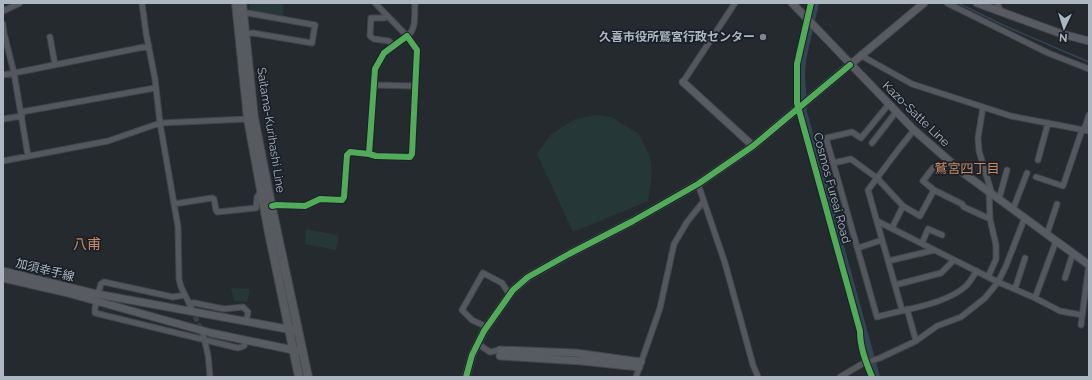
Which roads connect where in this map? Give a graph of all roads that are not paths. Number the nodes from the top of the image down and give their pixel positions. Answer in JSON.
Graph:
{"nodes":[{"id":1,"x":20,"y":3,"type":"edge"},
{"id":2,"x":142,"y":3,"type":"edge"},
{"id":3,"x":236,"y":3,"type":"edge"},
{"id":4,"x":242,"y":3,"type":"edge"},
{"id":5,"x":375,"y":3,"type":"edge"},
{"id":6,"x":415,"y":3,"type":"edge"},
{"id":7,"x":735,"y":3,"type":"edge"},
{"id":8,"x":792,"y":3,"type":"edge"},
{"id":9,"x":924,"y":3,"type":"edge"},
{"id":10,"x":947,"y":3,"type":"edge"},
{"id":11,"x":977,"y":3,"type":"edge"},
{"id":12,"x":997,"y":3,"type":"edge"},
{"id":13,"x":3,"y":11,"type":"edge"},
{"id":14,"x":242,"y":12,"type":"junction"},
{"id":15,"x":1001,"y":12,"type":"junction"},
{"id":16,"x":387,"y":16,"type":"junction"},
{"id":17,"x":3,"y":24,"type":"edge"},
{"id":18,"x":4,"y":33,"type":"edge"},
{"id":19,"x":244,"y":34,"type":"junction"},
{"id":20,"x":407,"y":36,"type":"junction"},
{"id":21,"x":50,"y":37,"type":"dead end"},
{"id":22,"x":1089,"y":41,"type":"edge"},
{"id":23,"x":149,"y":46,"type":"junction"},
{"id":24,"x":394,"y":46,"type":"junction"},
{"id":25,"x":860,"y":55,"type":"junction"},
{"id":26,"x":850,"y":65,"type":"junction"},
{"id":27,"x":55,"y":66,"type":"junction"},
{"id":28,"x":1089,"y":69,"type":"edge"},
{"id":29,"x":14,"y":73,"type":"junction"},
{"id":30,"x":3,"y":75,"type":"edge"},
{"id":31,"x":683,"y":82,"type":"joint"},
{"id":32,"x":373,"y":85,"type":"junction"},
{"id":33,"x":416,"y":86,"type":"junction"},
{"id":34,"x":156,"y":88,"type":"junction"},
{"id":35,"x":889,"y":104,"type":"junction"},
{"id":36,"x":983,"y":107,"type":"junction"},
{"id":37,"x":896,"y":112,"type":"junction"},
{"id":38,"x":21,"y":114,"type":"junction"},
{"id":39,"x":1089,"y":115,"type":"edge"},
{"id":40,"x":3,"y":119,"type":"edge"},
{"id":41,"x":248,"y":119,"type":"junction"},
{"id":42,"x":160,"y":123,"type":"junction"},
{"id":43,"x":1048,"y":123,"type":"junction"},
{"id":44,"x":914,"y":130,"type":"junction"},
{"id":45,"x":1085,"y":130,"type":"edge"},
{"id":46,"x":872,"y":143,"type":"dead end"},
{"id":47,"x":754,"y":146,"type":"junction"},
{"id":48,"x":369,"y":154,"type":"junction"},
{"id":49,"x":28,"y":156,"type":"junction"},
{"id":50,"x":1038,"y":160,"type":"dead end"},
{"id":51,"x":3,"y":161,"type":"edge"},
{"id":52,"x":833,"y":163,"type":"junction"},
{"id":53,"x":933,"y":168,"type":"dead end"},
{"id":54,"x":1007,"y":170,"type":"dead end"},
{"id":55,"x":1027,"y":172,"type":"dead end"},
{"id":56,"x":1036,"y":177,"type":"dead end"},
{"id":57,"x":877,"y":178,"type":"junction"},
{"id":58,"x":698,"y":184,"type":"junction"},
{"id":59,"x":265,"y":189,"type":"junction"},
{"id":60,"x":934,"y":190,"type":"junction"},
{"id":61,"x":990,"y":193,"type":"junction"},
{"id":62,"x":999,"y":199,"type":"junction"},
{"id":63,"x":703,"y":202,"type":"junction"},
{"id":64,"x":174,"y":204,"type":"junction"},
{"id":65,"x":1057,"y":204,"type":"dead end"},
{"id":66,"x":272,"y":206,"type":"junction"},
{"id":67,"x":904,"y":206,"type":"junction"},
{"id":68,"x":1013,"y":209,"type":"junction"},
{"id":69,"x":1025,"y":217,"type":"junction"},
{"id":70,"x":990,"y":219,"type":"junction"},
{"id":71,"x":877,"y":221,"type":"junction"},
{"id":72,"x":892,"y":228,"type":"junction"},
{"id":73,"x":942,"y":234,"type":"dead end"},
{"id":74,"x":1047,"y":234,"type":"junction"},
{"id":75,"x":882,"y":240,"type":"junction"},
{"id":76,"x":1056,"y":241,"type":"junction"},
{"id":77,"x":922,"y":244,"type":"junction"},
{"id":78,"x":858,"y":248,"type":"junction"},
{"id":79,"x":935,"y":250,"type":"junction"},
{"id":80,"x":1073,"y":253,"type":"junction"},
{"id":81,"x":1025,"y":258,"type":"dead end"},
{"id":82,"x":954,"y":260,"type":"junction"},
{"id":83,"x":888,"y":261,"type":"junction"},
{"id":84,"x":1089,"y":264,"type":"edge"},
{"id":85,"x":3,"y":271,"type":"edge"},
{"id":86,"x":977,"y":271,"type":"junction"},
{"id":87,"x":988,"y":277,"type":"junction"},
{"id":88,"x":3,"y":278,"type":"edge"},
{"id":89,"x":1065,"y":278,"type":"dead end"},
{"id":90,"x":998,"y":282,"type":"junction"},
{"id":91,"x":895,"y":285,"type":"junction"},
{"id":92,"x":1015,"y":289,"type":"junction"},
{"id":93,"x":98,"y":294,"type":"junction"},
{"id":94,"x":185,"y":295,"type":"junction"},
{"id":95,"x":510,"y":295,"type":"junction"},
{"id":96,"x":1035,"y":298,"type":"junction"},
{"id":97,"x":97,"y":301,"type":"junction"},
{"id":98,"x":905,"y":310,"type":"junction"},
{"id":99,"x":1082,"y":315,"type":"junction"},
{"id":100,"x":246,"y":322,"type":"junction"},
{"id":101,"x":1080,"y":325,"type":"dead end"},
{"id":102,"x":488,"y":327,"type":"junction"},
{"id":103,"x":289,"y":330,"type":"junction"},
{"id":104,"x":298,"y":331,"type":"junction"},
{"id":105,"x":203,"y":334,"type":"tunnel mouth"},
{"id":106,"x":205,"y":340,"type":"junction"},
{"id":107,"x":246,"y":340,"type":"junction"},
{"id":108,"x":916,"y":341,"type":"junction"},
{"id":109,"x":478,"y":344,"type":"junction"},
{"id":110,"x":293,"y":350,"type":"junction"},
{"id":111,"x":302,"y":351,"type":"junction"},
{"id":112,"x":500,"y":353,"type":"joint"},
{"id":113,"x":640,"y":364,"type":"junction"},
{"id":114,"x":210,"y":377,"type":"edge"},
{"id":115,"x":299,"y":377,"type":"edge"},
{"id":116,"x":308,"y":377,"type":"edge"},
{"id":117,"x":466,"y":377,"type":"edge"},
{"id":118,"x":636,"y":377,"type":"edge"},
{"id":119,"x":758,"y":377,"type":"edge"},
{"id":120,"x":840,"y":377,"type":"edge"}],
"edges":[{"from":1,"to":13,"type":"street"},
{"from":2,"to":23,"type":"street"},
{"from":3,"to":41,"type":"main road","name":"Saitama-Kurihashi Line"},
{"from":4,"to":14,"type":"main road","name":"Saitama-Kurihashi Line"},
{"from":5,"to":16,"type":"street"},
{"from":6,"to":20,"type":"street"},
{"from":7,"to":31,"type":"street"},
{"from":8,"to":26,"type":"main road","name":"Kazo-Satte Line"},
{"from":9,"to":25,"type":"main road"},
{"from":10,"to":28,"type":"street"},
{"from":11,"to":15,"type":"main road"},
{"from":12,"to":15,"type":"street"},
{"from":14,"to":19,"type":"main road","name":"Saitama-Kurihashi Line"},
{"from":14,"to":19,"type":"street"},
{"from":15,"to":22,"type":"main road"},
{"from":16,"to":20,"type":"street"},
{"from":16,"to":24,"type":"street"},
{"from":17,"to":18,"type":"street"},
{"from":18,"to":29,"type":"street"},
{"from":19,"to":59,"type":"main road","name":"Saitama-Kurihashi Line"},
{"from":20,"to":24,"type":"street"},
{"from":20,"to":33,"type":"street"},
{"from":21,"to":27,"type":"street"},
{"from":23,"to":27,"type":"street"},
{"from":23,"to":34,"type":"street"},
{"from":24,"to":32,"type":"street"},
{"from":25,"to":26,"type":"main road"},
{"from":25,"to":36,"type":"street"},
{"from":26,"to":35,"type":"main road","name":"Kazo-Satte Line"},
{"from":26,"to":47,"type":"main road"},
{"from":27,"to":29,"type":"street"},
{"from":29,"to":30,"type":"street"},
{"from":29,"to":38,"type":"street"},
{"from":31,"to":47,"type":"main road"},
{"from":32,"to":33,"type":"street"},
{"from":32,"to":48,"type":"street"},
{"from":33,"to":48,"type":"street"},
{"from":34,"to":38,"type":"street"},
{"from":34,"to":42,"type":"street"},
{"from":35,"to":37,"type":"main road","name":"Kazo-Satte Line"},
{"from":35,"to":52,"type":"street"},
{"from":36,"to":43,"type":"street"},
{"from":36,"to":61,"type":"street"},
{"from":37,"to":44,"type":"main road","name":"Kazo-Satte Line"},
{"from":37,"to":46,"type":"street"},
{"from":38,"to":40,"type":"street"},
{"from":38,"to":49,"type":"street"},
{"from":39,"to":45,"type":"street"},
{"from":41,"to":42,"type":"street"},
{"from":41,"to":59,"type":"main road","name":"Saitama-Kurihashi Line"},
{"from":42,"to":49,"type":"street"},
{"from":42,"to":64,"type":"street"},
{"from":43,"to":45,"type":"street"},
{"from":43,"to":50,"type":"street"},
{"from":44,"to":57,"type":"street"},
{"from":44,"to":61,"type":"main road","name":"Kazo-Satte Line"},
{"from":45,"to":56,"type":"street"},
{"from":47,"to":58,"type":"main road"},
{"from":48,"to":66,"type":"street"},
{"from":49,"to":51,"type":"street"},
{"from":52,"to":57,"type":"street"},
{"from":52,"to":78,"type":"street"},
{"from":53,"to":60,"type":"street"},
{"from":54,"to":62,"type":"street"},
{"from":55,"to":68,"type":"street"},
{"from":57,"to":67,"type":"street"},
{"from":57,"to":71,"type":"street"},
{"from":58,"to":63,"type":"street"},
{"from":58,"to":95,"type":"main road"},
{"from":59,"to":64,"type":"street"},
{"from":59,"to":66,"type":"main road","name":"Saitama-Kurihashi Line"},
{"from":59,"to":103,"type":"main road","name":"Saitama-Kurihashi Line"},
{"from":60,"to":67,"type":"street"},
{"from":60,"to":70,"type":"street"},
{"from":61,"to":62,"type":"main road","name":"Kazo-Satte Line"},
{"from":61,"to":70,"type":"street"},
{"from":62,"to":68,"type":"main road","name":"Kazo-Satte Line"},
{"from":63,"to":113,"type":"street"},
{"from":63,"to":119,"type":"street"},
{"from":64,"to":94,"type":"street"},
{"from":65,"to":74,"type":"street"},
{"from":66,"to":104,"type":"main road","name":"Saitama-Kurihashi Line"},
{"from":67,"to":72,"type":"street"},
{"from":68,"to":69,"type":"main road","name":"Kazo-Satte Line"},
{"from":69,"to":74,"type":"main road","name":"Kazo-Satte Line"},
{"from":69,"to":90,"type":"street"},
{"from":70,"to":87,"type":"street"},
{"from":71,"to":72,"type":"street"},
{"from":71,"to":75,"type":"street"},
{"from":72,"to":77,"type":"street"},
{"from":73,"to":77,"type":"street"},
{"from":74,"to":76,"type":"main road","name":"Kazo-Satte Line"},
{"from":75,"to":78,"type":"street"},
{"from":75,"to":83,"type":"street"},
{"from":76,"to":80,"type":"main road","name":"Kazo-Satte Line"},
{"from":76,"to":96,"type":"street"},
{"from":77,"to":79,"type":"street"},
{"from":78,"to":98,"type":"street"},
{"from":79,"to":82,"type":"street"},
{"from":79,"to":83,"type":"street"},
{"from":80,"to":84,"type":"main road","name":"Kazo-Satte Line"},
{"from":80,"to":89,"type":"street"},
{"from":81,"to":92,"type":"street"},
{"from":82,"to":86,"type":"street"},
{"from":82,"to":91,"type":"street"},
{"from":83,"to":91,"type":"street"},
{"from":84,"to":99,"type":"street"},
{"from":85,"to":93,"type":"main road","name":"加須幸手線"},
{"from":86,"to":87,"type":"street"},
{"from":86,"to":98,"type":"street"},
{"from":87,"to":90,"type":"street"},
{"from":88,"to":97,"type":"main road","name":"加須幸手線"},
{"from":90,"to":92,"type":"street"},
{"from":90,"to":108,"type":"street"},
{"from":91,"to":98,"type":"street"},
{"from":92,"to":96,"type":"street"},
{"from":93,"to":94,"type":"street"},
{"from":93,"to":100,"type":"main road","name":"加須幸手線"},
{"from":94,"to":100,"type":"street"},
{"from":95,"to":102,"type":"main road"},
{"from":95,"to":102,"type":"street"},
{"from":96,"to":99,"type":"street"},
{"from":97,"to":106,"type":"street"},
{"from":97,"to":107,"type":"main road","name":"加須幸手線"},
{"from":98,"to":108,"type":"street"},
{"from":99,"to":101,"type":"street"},
{"from":100,"to":103,"type":"main road","name":"加須幸手線"},
{"from":102,"to":109,"type":"main road"},
{"from":103,"to":104,"type":"main road","name":"加須幸手線"},
{"from":103,"to":110,"type":"main road","name":"Saitama-Kurihashi Line"},
{"from":104,"to":111,"type":"main road","name":"Saitama-Kurihashi Line"},
{"from":105,"to":106,"type":"street"},
{"from":106,"to":107,"type":"street"},
{"from":106,"to":114,"type":"street"},
{"from":107,"to":110,"type":"main road","name":"加須幸手線"},
{"from":108,"to":120,"type":"street"},
{"from":109,"to":112,"type":"street"},
{"from":109,"to":117,"type":"main road"},
{"from":110,"to":111,"type":"main road","name":"加須幸手線"},
{"from":110,"to":115,"type":"main road","name":"Saitama-Kurihashi Line"},
{"from":111,"to":116,"type":"main road","name":"Saitama-Kurihashi Line"},
{"from":112,"to":113,"type":"main road"},
{"from":113,"to":118,"type":"street"}]}
